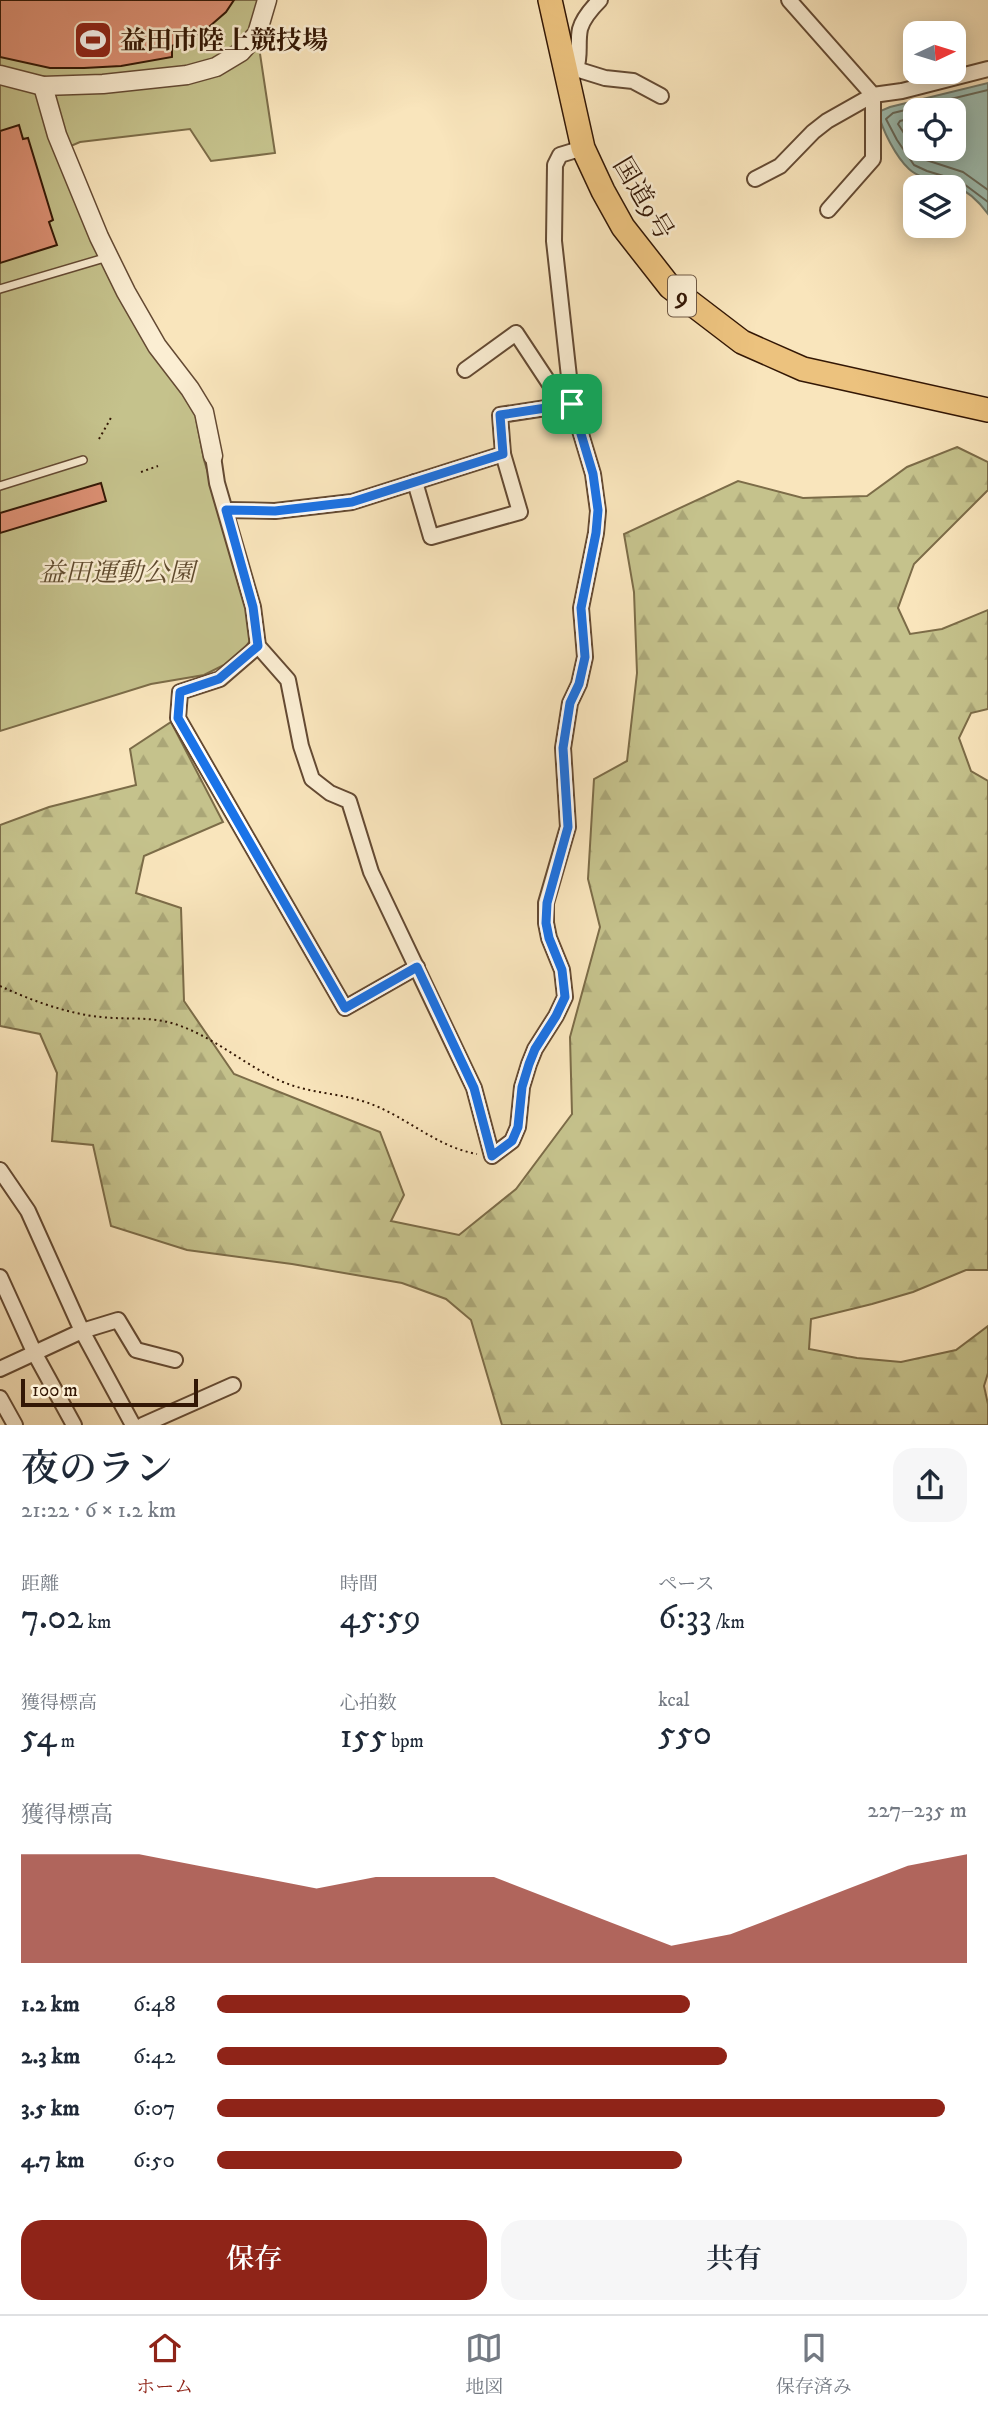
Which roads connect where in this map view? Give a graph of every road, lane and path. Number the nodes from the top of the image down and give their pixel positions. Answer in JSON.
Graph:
{"nodes":[{"id":1,"x":267,"y":0,"type":"edge"},
{"id":2,"x":550,"y":0,"type":"edge"},
{"id":3,"x":600,"y":0,"type":"edge"},
{"id":4,"x":789,"y":0,"type":"edge"},
{"id":5,"x":988,"y":69,"type":"edge"},
{"id":6,"x":571,"y":71,"type":"junction"},
{"id":7,"x":0,"y":75,"type":"edge"},
{"id":8,"x":43,"y":86,"type":"junction"},
{"id":9,"x":873,"y":95,"type":"junction"},
{"id":10,"x":661,"y":96,"type":"dead end"},
{"id":11,"x":583,"y":148,"type":"junction"},
{"id":12,"x":755,"y":179,"type":"dead end"},
{"id":13,"x":828,"y":210,"type":"dead end"},
{"id":14,"x":108,"y":257,"type":"junction"},
{"id":15,"x":0,"y":289,"type":"edge"},
{"id":16,"x":465,"y":370,"type":"dead end"},
{"id":17,"x":572,"y":404,"type":"junction"},
{"id":18,"x":988,"y":411,"type":"edge"},
{"id":19,"x":112,"y":416,"type":"dead end"},
{"id":20,"x":99,"y":439,"type":"dead end"},
{"id":21,"x":503,"y":454,"type":"junction"},
{"id":22,"x":213,"y":456,"type":"joint"},
{"id":23,"x":83,"y":460,"type":"dead end"},
{"id":24,"x":158,"y":466,"type":"dead end"},
{"id":25,"x":141,"y":472,"type":"dead end"},
{"id":26,"x":415,"y":482,"type":"junction"},
{"id":27,"x":0,"y":486,"type":"edge"},
{"id":28,"x":226,"y":510,"type":"junction"},
{"id":29,"x":258,"y":646,"type":"junction"},
{"id":30,"x":417,"y":967,"type":"junction"},
{"id":31,"x":0,"y":985,"type":"edge"},
{"id":32,"x":492,"y":1156,"type":"junction"},
{"id":33,"x":0,"y":1170,"type":"edge"},
{"id":34,"x":0,"y":1277,"type":"edge"},
{"id":35,"x":82,"y":1331,"type":"junction"},
{"id":36,"x":34,"y":1354,"type":"junction"},
{"id":37,"x":175,"y":1360,"type":"dead end"},
{"id":38,"x":0,"y":1369,"type":"edge"},
{"id":39,"x":233,"y":1385,"type":"dead end"},
{"id":40,"x":0,"y":1398,"type":"edge"},
{"id":41,"x":15,"y":1425,"type":"edge"},
{"id":42,"x":74,"y":1425,"type":"edge"},
{"id":43,"x":133,"y":1425,"type":"edge"},
{"id":44,"x":143,"y":1425,"type":"edge"}],
"edges":[{"from":1,"to":8,"type":"street"},
{"from":2,"to":6,"type":"highway","name":"国道9号","number":"9"},
{"from":3,"to":6,"type":"street"},
{"from":4,"to":9,"type":"street"},
{"from":5,"to":9,"type":"street"},
{"from":6,"to":10,"type":"street"},
{"from":6,"to":11,"type":"highway","name":"国道9号","number":"9"},
{"from":7,"to":8,"type":"street"},
{"from":8,"to":14,"type":"street"},
{"from":9,"to":12,"type":"street"},
{"from":9,"to":13,"type":"street"},
{"from":11,"to":17,"type":"street"},
{"from":11,"to":18,"type":"highway","name":"国道9号","number":"9"},
{"from":14,"to":15,"type":"lane"},
{"from":14,"to":22,"type":"street"},
{"from":16,"to":17,"type":"street"},
{"from":17,"to":21,"type":"street"},
{"from":17,"to":32,"type":"street"},
{"from":19,"to":20,"type":"path"},
{"from":21,"to":26,"type":"street"},
{"from":21,"to":26,"type":"street"},
{"from":22,"to":28,"type":"street"},
{"from":23,"to":27,"type":"lane"},
{"from":24,"to":25,"type":"path"},
{"from":26,"to":28,"type":"street"},
{"from":28,"to":29,"type":"street"},
{"from":29,"to":30,"type":"street"},
{"from":29,"to":30,"type":"street"},
{"from":30,"to":32,"type":"street"},
{"from":31,"to":32,"type":"path"},
{"from":33,"to":35,"type":"street"},
{"from":34,"to":36,"type":"street"},
{"from":35,"to":36,"type":"street"},
{"from":35,"to":37,"type":"street"},
{"from":35,"to":43,"type":"street"},
{"from":36,"to":38,"type":"street"},
{"from":36,"to":42,"type":"street"},
{"from":39,"to":44,"type":"street"},
{"from":40,"to":41,"type":"street"}]}
